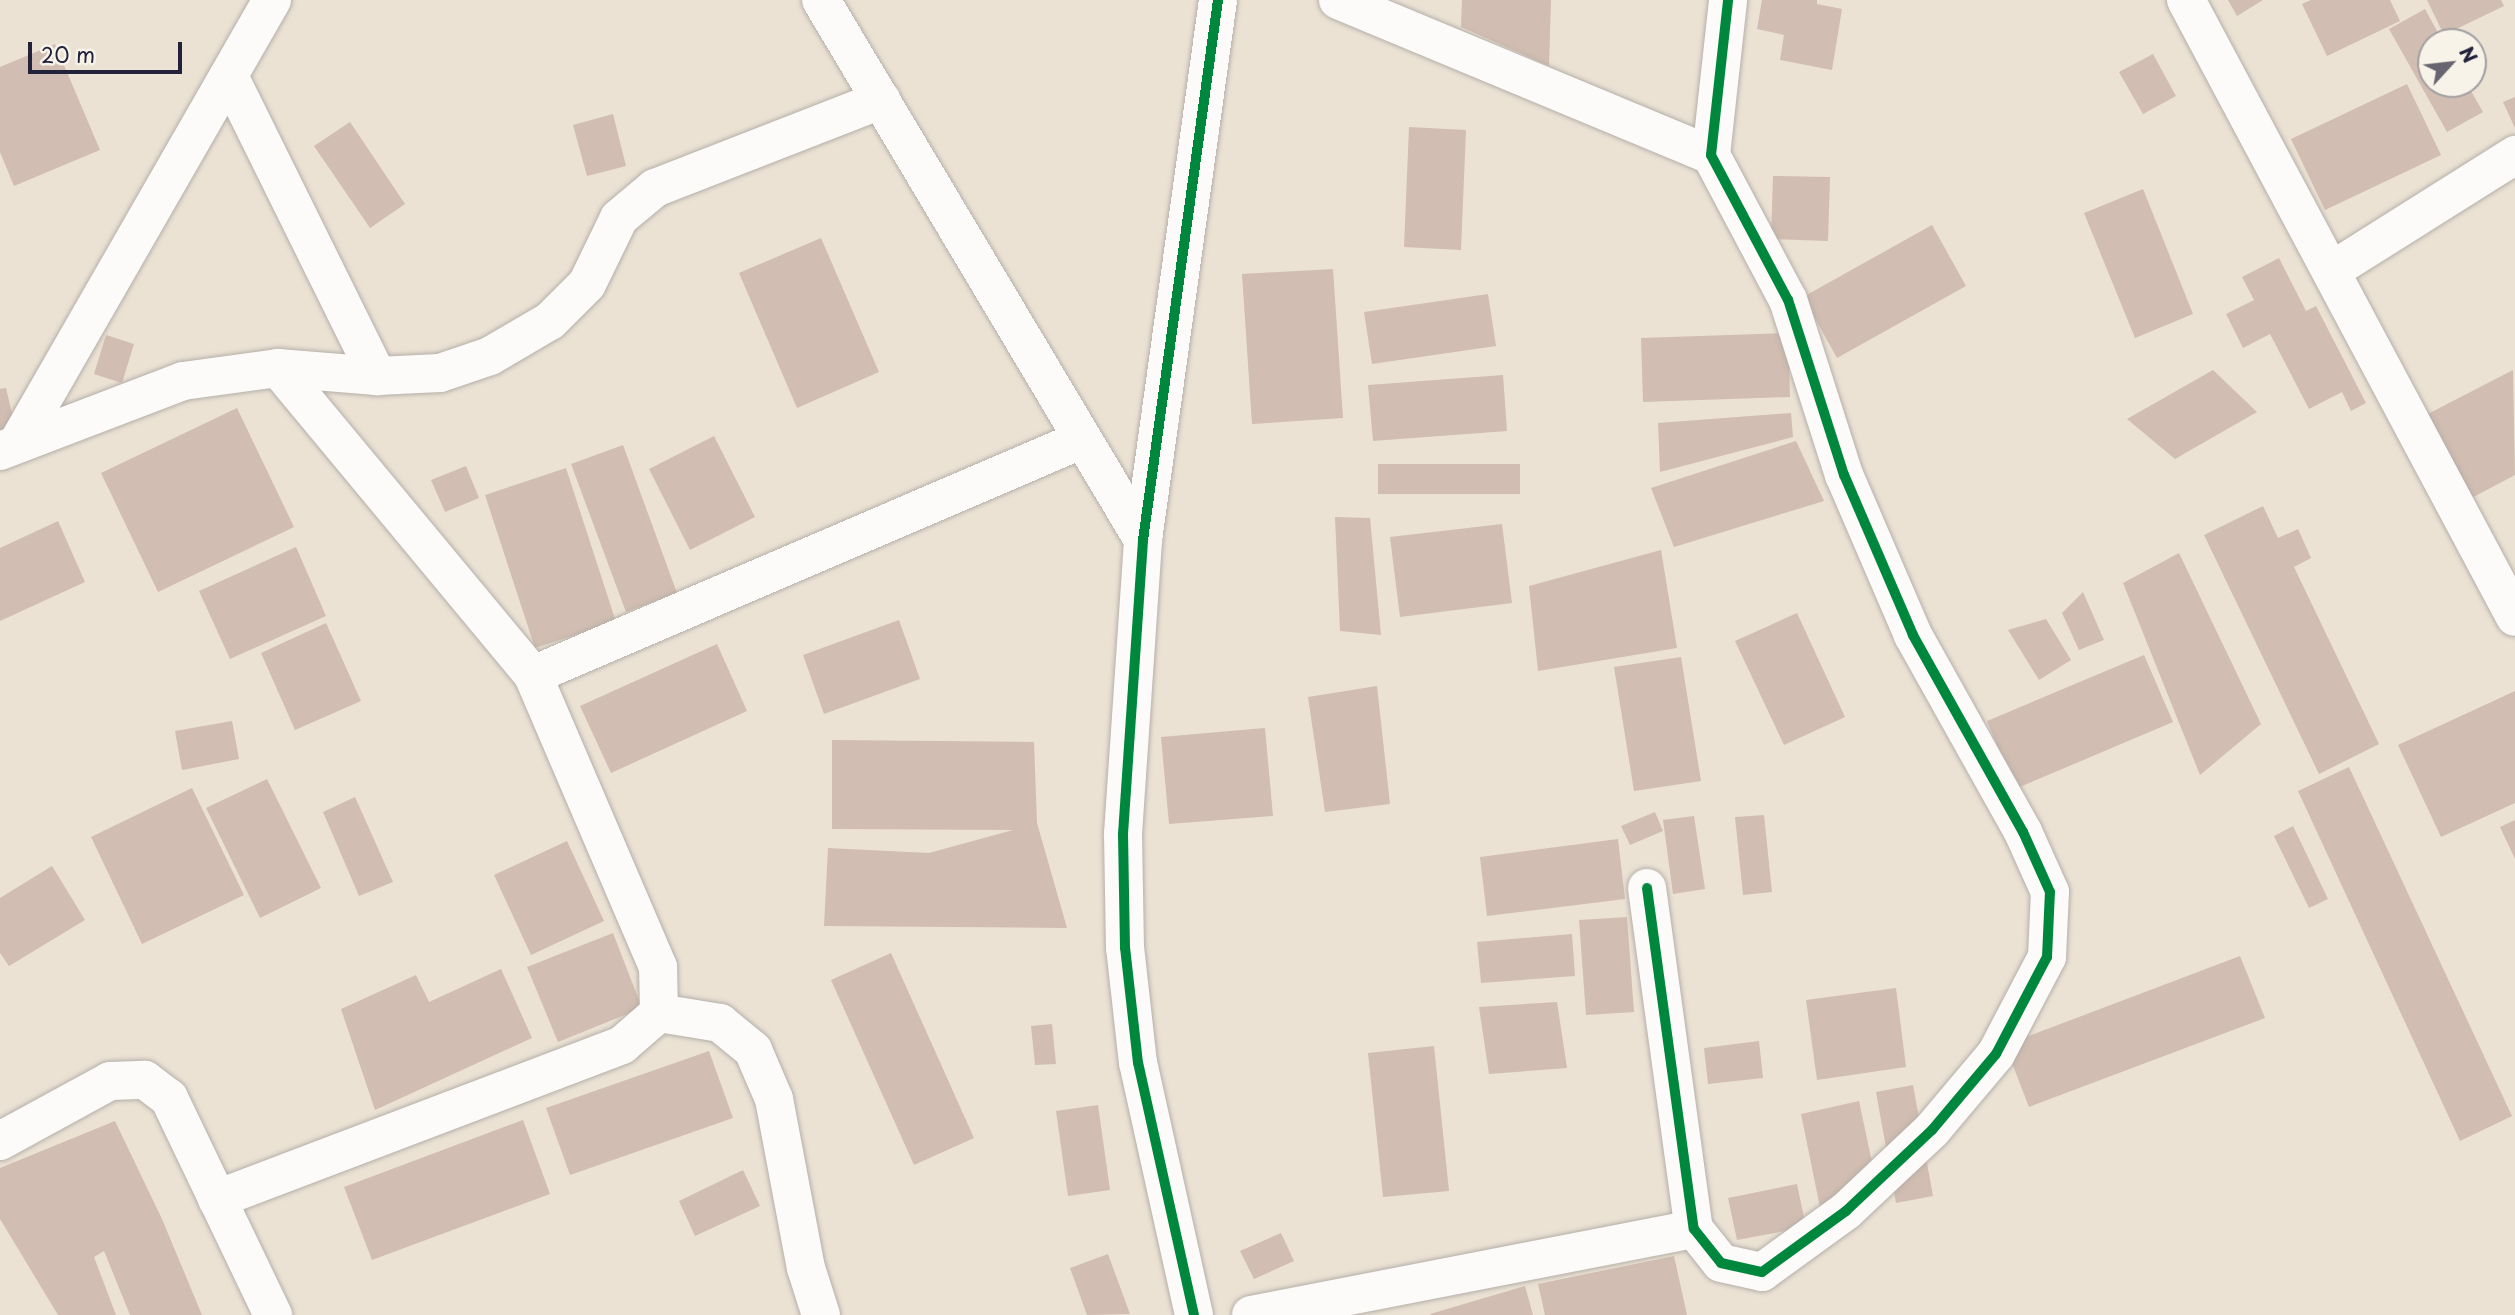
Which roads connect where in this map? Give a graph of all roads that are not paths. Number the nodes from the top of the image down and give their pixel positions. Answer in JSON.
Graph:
{"nodes":[{"id":1,"x":272,"y":0,"type":"edge"},
{"id":2,"x":821,"y":0,"type":"edge"},
{"id":3,"x":1218,"y":0,"type":"edge"},
{"id":4,"x":1338,"y":0,"type":"edge"},
{"id":5,"x":1728,"y":0,"type":"edge"},
{"id":6,"x":2186,"y":0,"type":"edge"},
{"id":7,"x":229,"y":76,"type":"junction"},
{"id":8,"x":881,"y":100,"type":"junction"},
{"id":9,"x":1712,"y":155,"type":"junction"},
{"id":10,"x":2515,"y":155,"type":"edge"},
{"id":11,"x":2331,"y":271,"type":"junction"},
{"id":12,"x":278,"y":368,"type":"junction"},
{"id":13,"x":377,"y":376,"type":"junction"},
{"id":14,"x":1083,"y":439,"type":"junction"},
{"id":15,"x":9,"y":448,"type":"edge"},
{"id":16,"x":1143,"y":540,"type":"junction"},
{"id":17,"x":2515,"y":617,"type":"edge"},
{"id":18,"x":533,"y":675,"type":"junction"},
{"id":19,"x":1647,"y":888,"type":"dead end"},
{"id":20,"x":659,"y":1013,"type":"junction"},
{"id":21,"x":0,"y":1141,"type":"edge"},
{"id":22,"x":217,"y":1199,"type":"junction"},
{"id":23,"x":1695,"y":1229,"type":"junction"},
{"id":24,"x":273,"y":1315,"type":"edge"},
{"id":25,"x":821,"y":1315,"type":"edge"},
{"id":26,"x":1194,"y":1315,"type":"edge"},
{"id":27,"x":1251,"y":1315,"type":"edge"}],
"edges":[{"from":1,"to":7,"type":"street"},
{"from":2,"to":8,"type":"street"},
{"from":3,"to":16,"type":"street"},
{"from":4,"to":9,"type":"street"},
{"from":5,"to":9,"type":"street"},
{"from":6,"to":11,"type":"street"},
{"from":7,"to":13,"type":"street"},
{"from":7,"to":15,"type":"street"},
{"from":8,"to":13,"type":"street"},
{"from":8,"to":14,"type":"street"},
{"from":9,"to":23,"type":"street"},
{"from":10,"to":11,"type":"street"},
{"from":11,"to":17,"type":"street"},
{"from":12,"to":13,"type":"street"},
{"from":12,"to":15,"type":"street"},
{"from":12,"to":18,"type":"street"},
{"from":14,"to":16,"type":"street"},
{"from":14,"to":18,"type":"street"},
{"from":16,"to":26,"type":"street"},
{"from":18,"to":20,"type":"street"},
{"from":19,"to":23,"type":"street"},
{"from":20,"to":22,"type":"street"},
{"from":20,"to":25,"type":"street"},
{"from":21,"to":22,"type":"street"},
{"from":22,"to":24,"type":"street"},
{"from":23,"to":27,"type":"street"}]}
